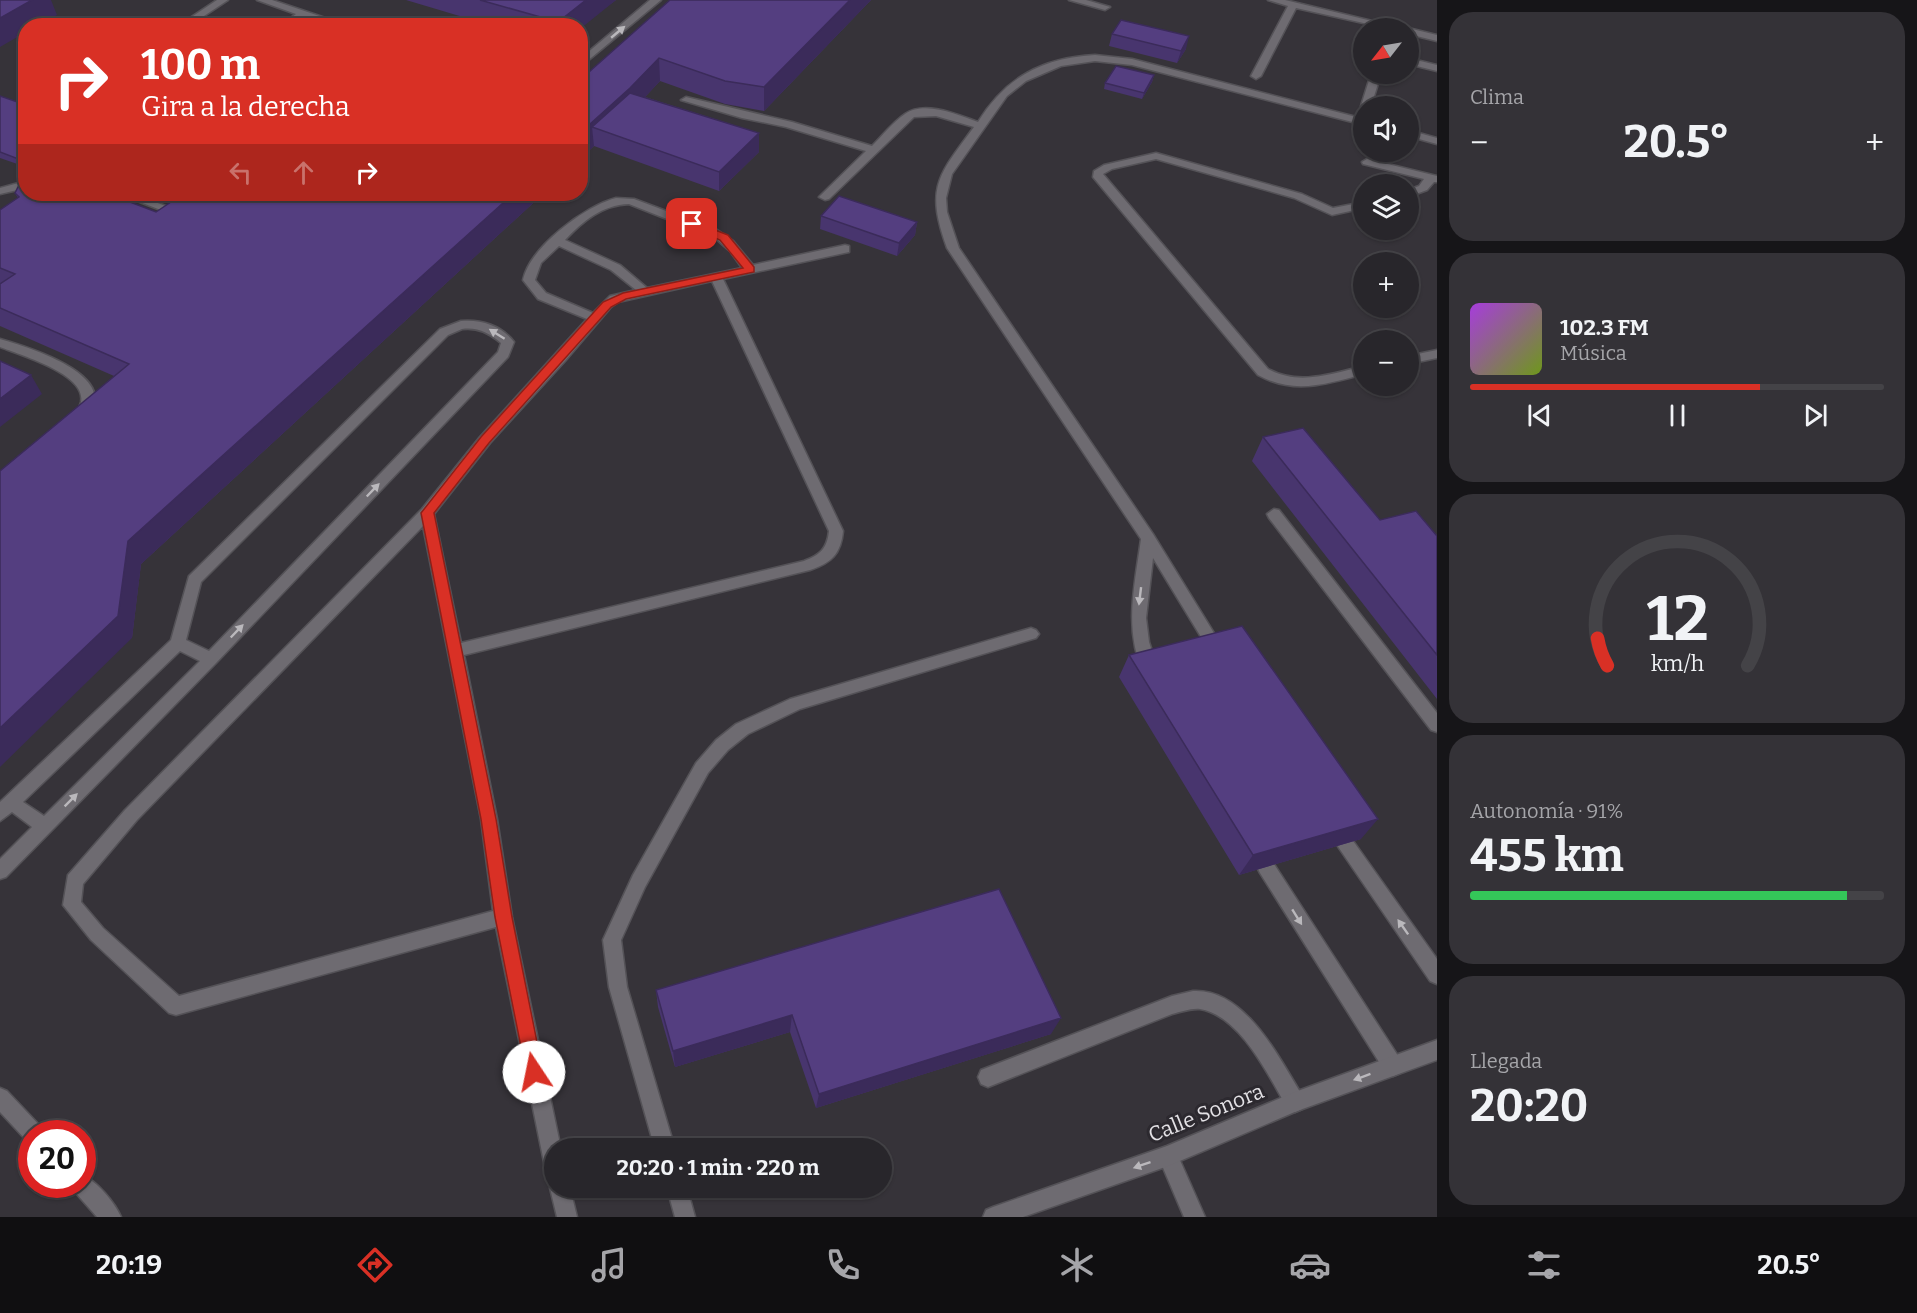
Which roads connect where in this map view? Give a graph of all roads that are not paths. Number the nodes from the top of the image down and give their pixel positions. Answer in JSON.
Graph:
{"nodes":[{"id":1,"x":223,"y":0,"type":"edge"},
{"id":2,"x":262,"y":0,"type":"edge"},
{"id":3,"x":656,"y":0,"type":"edge"},
{"id":4,"x":1074,"y":0,"type":"edge"},
{"id":5,"x":1273,"y":0,"type":"edge"},
{"id":6,"x":1293,"y":5,"type":"junction"},
{"id":7,"x":1105,"y":7,"type":"dead end"},
{"id":8,"x":303,"y":13,"type":"junction"},
{"id":9,"x":195,"y":18,"type":"edge"},
{"id":10,"x":296,"y":18,"type":"edge"},
{"id":11,"x":319,"y":18,"type":"edge"},
{"id":12,"x":1353,"y":19,"type":"edge"},
{"id":13,"x":1419,"y":34,"type":"edge"},
{"id":14,"x":1437,"y":38,"type":"edge"},
{"id":15,"x":588,"y":57,"type":"edge"},
{"id":16,"x":1419,"y":64,"type":"edge"},
{"id":17,"x":1437,"y":68,"type":"edge"},
{"id":18,"x":1256,"y":76,"type":"dead end"},
{"id":19,"x":687,"y":100,"type":"edge"},
{"id":20,"x":1353,"y":119,"type":"edge"},
{"id":21,"x":981,"y":126,"type":"junction"},
{"id":22,"x":1419,"y":136,"type":"edge"},
{"id":23,"x":1437,"y":141,"type":"edge"},
{"id":24,"x":873,"y":150,"type":"junction"},
{"id":25,"x":1367,"y":162,"type":"dead end"},
{"id":26,"x":1434,"y":178,"type":"edge"},
{"id":27,"x":18,"y":186,"type":"edge"},
{"id":28,"x":1419,"y":190,"type":"edge"},
{"id":29,"x":0,"y":191,"type":"edge"},
{"id":30,"x":825,"y":197,"type":"dead end"},
{"id":31,"x":145,"y":201,"type":"edge"},
{"id":32,"x":1353,"y":207,"type":"edge"},
{"id":33,"x":178,"y":213,"type":"edge"},
{"id":34,"x":558,"y":241,"type":"junction"},
{"id":35,"x":845,"y":249,"type":"dead end"},
{"id":36,"x":750,"y":270,"type":"junction"},
{"id":37,"x":716,"y":277,"type":"junction"},
{"id":38,"x":644,"y":292,"type":"junction"},
{"id":39,"x":595,"y":318,"type":"junction"},
{"id":40,"x":0,"y":342,"type":"edge"},
{"id":41,"x":1437,"y":354,"type":"edge"},
{"id":42,"x":1419,"y":358,"type":"edge"},
{"id":43,"x":1353,"y":372,"type":"edge"},
{"id":44,"x":69,"y":428,"type":"edge"},
{"id":45,"x":427,"y":513,"type":"junction"},
{"id":46,"x":1274,"y":514,"type":"dead end"},
{"id":47,"x":1148,"y":538,"type":"junction"},
{"id":48,"x":1031,"y":634,"type":"dead end"},
{"id":49,"x":178,"y":643,"type":"junction"},
{"id":50,"x":455,"y":651,"type":"junction"},
{"id":51,"x":1218,"y":652,"type":"edge"},
{"id":52,"x":211,"y":659,"type":"junction"},
{"id":53,"x":1150,"y":669,"type":"edge"},
{"id":54,"x":1437,"y":725,"type":"edge"},
{"id":55,"x":6,"y":808,"type":"edge"},
{"id":56,"x":45,"y":826,"type":"junction"},
{"id":57,"x":1345,"y":843,"type":"edge"},
{"id":58,"x":1266,"y":867,"type":"edge"},
{"id":59,"x":0,"y":871,"type":"edge"},
{"id":60,"x":503,"y":917,"type":"junction"},
{"id":61,"x":1437,"y":975,"type":"edge"},
{"id":62,"x":1437,"y":1050,"type":"edge"},
{"id":63,"x":1393,"y":1066,"type":"junction"},
{"id":64,"x":988,"y":1077,"type":"edge"},
{"id":65,"x":0,"y":1098,"type":"edge"},
{"id":66,"x":1295,"y":1102,"type":"junction"},
{"id":67,"x":21,"y":1120,"type":"edge"},
{"id":68,"x":549,"y":1138,"type":"edge"},
{"id":69,"x":662,"y":1138,"type":"edge"},
{"id":70,"x":1168,"y":1156,"type":"junction"},
{"id":71,"x":94,"y":1198,"type":"edge"},
{"id":72,"x":562,"y":1198,"type":"edge"},
{"id":73,"x":680,"y":1198,"type":"edge"},
{"id":74,"x":111,"y":1217,"type":"edge"},
{"id":75,"x":567,"y":1217,"type":"edge"},
{"id":76,"x":685,"y":1217,"type":"edge"},
{"id":77,"x":993,"y":1217,"type":"edge"},
{"id":78,"x":1195,"y":1217,"type":"edge"}],
"edges":[{"from":1,"to":9,"type":"street"},
{"from":2,"to":8,"type":"street"},
{"from":15,"to":3,"type":"street","one_way":true},
{"from":4,"to":7,"type":"street"},
{"from":5,"to":6,"type":"street"},
{"from":6,"to":12,"type":"street"},
{"from":6,"to":18,"type":"street"},
{"from":8,"to":10,"type":"street"},
{"from":8,"to":11,"type":"street"},
{"from":13,"to":14,"type":"street"},
{"from":16,"to":17,"type":"street"},
{"from":19,"to":24,"type":"street"},
{"from":20,"to":21,"type":"street"},
{"from":21,"to":24,"type":"street"},
{"from":21,"to":47,"type":"street"},
{"from":22,"to":23,"type":"street"},
{"from":24,"to":30,"type":"street"},
{"from":25,"to":26,"type":"street"},
{"from":26,"to":28,"type":"street"},
{"from":27,"to":29,"type":"street"},
{"from":31,"to":33,"type":"street"},
{"from":32,"to":43,"type":"street"},
{"from":34,"to":36,"type":"street"},
{"from":34,"to":38,"type":"street"},
{"from":34,"to":39,"type":"street"},
{"from":35,"to":36,"type":"street"},
{"from":36,"to":37,"type":"street"},
{"from":37,"to":38,"type":"street"},
{"from":37,"to":50,"type":"street"},
{"from":38,"to":39,"type":"street"},
{"from":39,"to":45,"type":"street"},
{"from":40,"to":44,"type":"street"},
{"from":41,"to":42,"type":"street"},
{"from":45,"to":50,"type":"street"},
{"from":45,"to":60,"type":"street"},
{"from":46,"to":54,"type":"street"},
{"from":47,"to":51,"type":"street"},
{"from":47,"to":53,"type":"street","one_way":true},
{"from":48,"to":69,"type":"street"},
{"from":49,"to":52,"type":"street"},
{"from":52,"to":49,"type":"street","one_way":true},
{"from":49,"to":55,"type":"street"},
{"from":50,"to":60,"type":"street"},
{"from":56,"to":52,"type":"street","one_way":true},
{"from":55,"to":56,"type":"street"},
{"from":56,"to":59,"type":"street"},
{"from":61,"to":57,"type":"street","one_way":true},
{"from":58,"to":63,"type":"street","one_way":true},
{"from":60,"to":68,"type":"street"},
{"from":62,"to":63,"type":"street","name":"Calle Sonora"},
{"from":63,"to":66,"type":"street","name":"Calle Sonora","one_way":true},
{"from":64,"to":66,"type":"street"},
{"from":65,"to":67,"type":"street"},
{"from":66,"to":70,"type":"street","name":"Calle Sonora"},
{"from":70,"to":77,"type":"street","name":"Calle Sonora","one_way":true},
{"from":70,"to":78,"type":"street"},
{"from":71,"to":74,"type":"street"},
{"from":72,"to":75,"type":"street"},
{"from":73,"to":76,"type":"street"}]}
